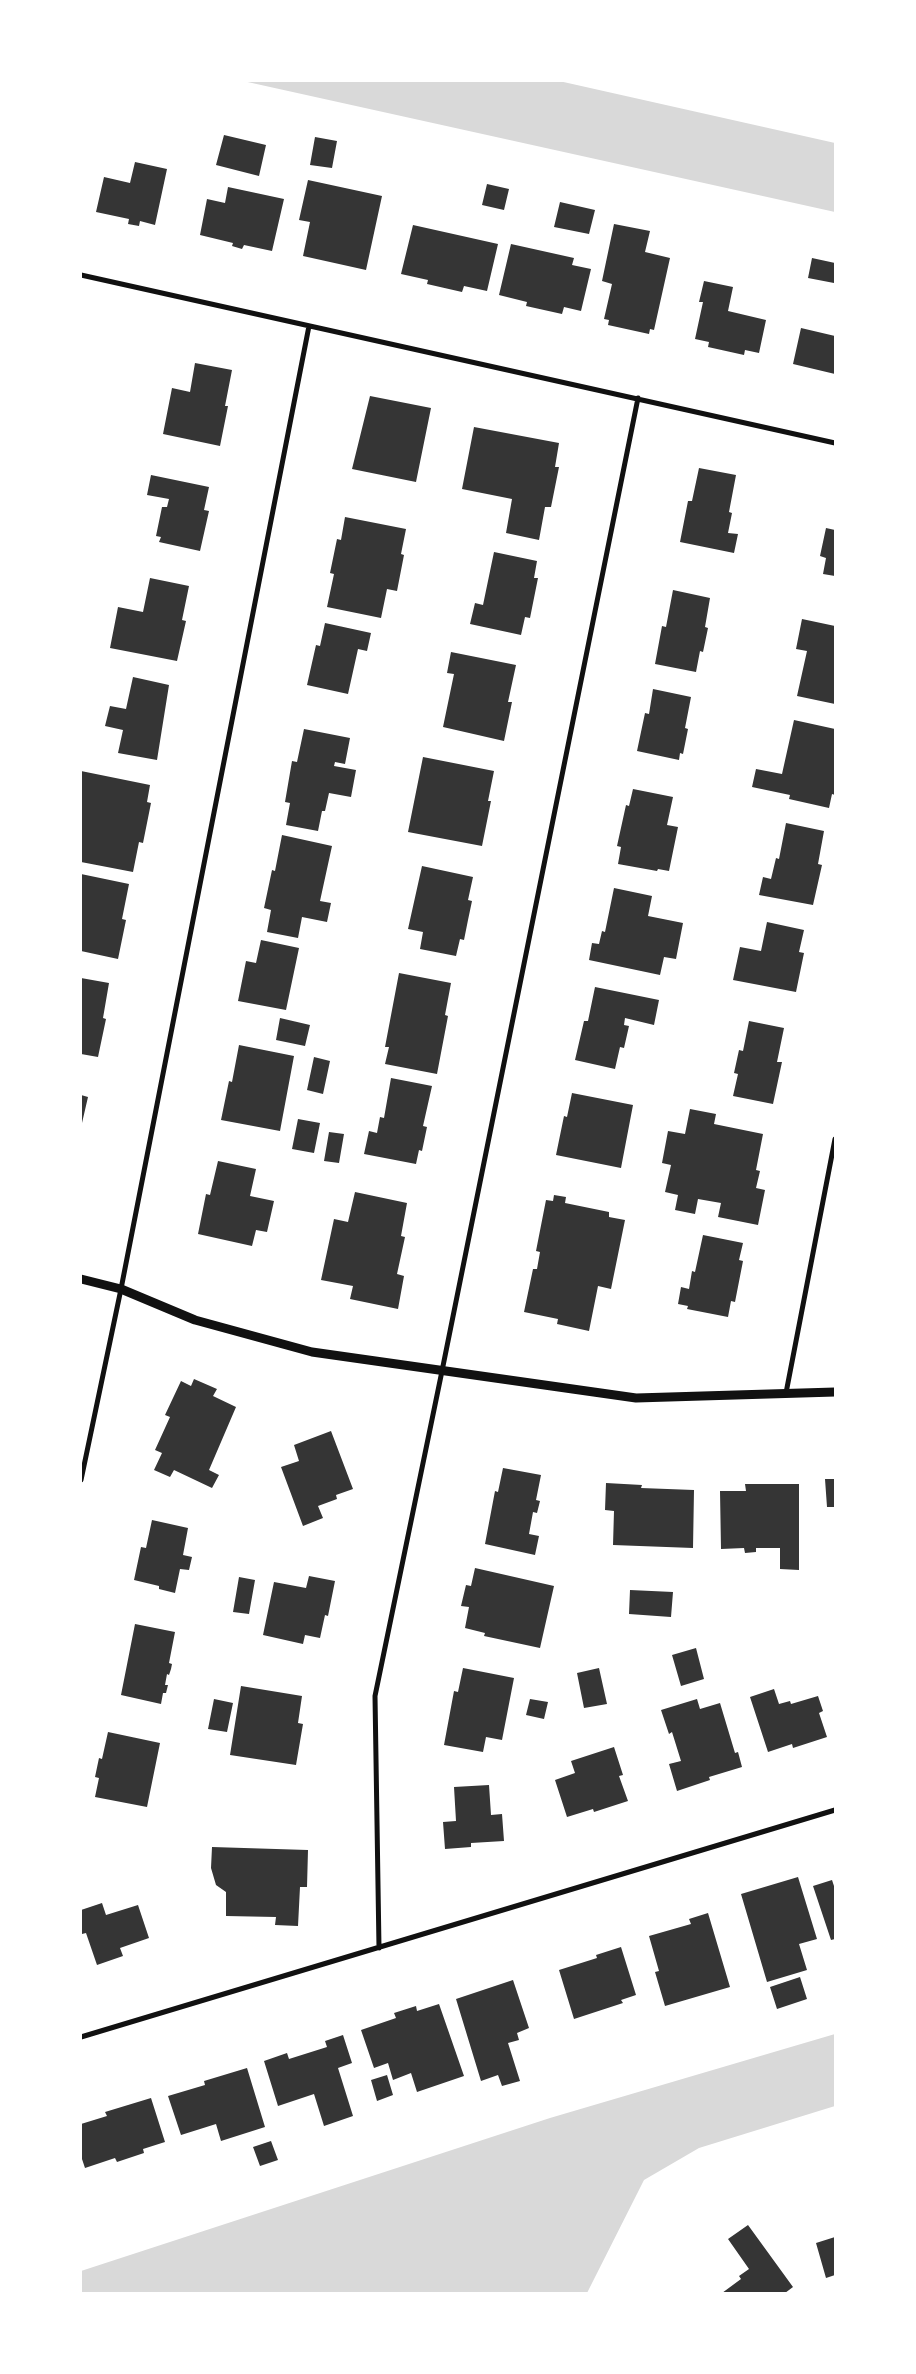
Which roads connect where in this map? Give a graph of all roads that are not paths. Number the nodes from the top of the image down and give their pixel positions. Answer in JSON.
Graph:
{"nodes":[{"id":1,"x":81,"y":275,"type":"edge"},
{"id":2,"x":309,"y":326,"type":"junction"},
{"id":3,"x":638,"y":398,"type":"junction"},
{"id":4,"x":835,"y":443,"type":"edge"},
{"id":5,"x":835,"y":1139,"type":"edge"},
{"id":6,"x":81,"y":1279,"type":"edge"},
{"id":7,"x":121,"y":1290,"type":"junction"},
{"id":8,"x":442,"y":1371,"type":"junction"},
{"id":9,"x":835,"y":1392,"type":"edge"},
{"id":10,"x":786,"y":1393,"type":"junction"},
{"id":11,"x":81,"y":1480,"type":"edge"},
{"id":12,"x":835,"y":1810,"type":"edge"},
{"id":13,"x":379,"y":1948,"type":"junction"},
{"id":14,"x":81,"y":2037,"type":"edge"}],
"edges":[{"from":1,"to":2,"type":"street"},
{"from":2,"to":3,"type":"street"},
{"from":2,"to":7,"type":"street"},
{"from":3,"to":4,"type":"street"},
{"from":3,"to":8,"type":"street"},
{"from":5,"to":10,"type":"street"},
{"from":6,"to":7,"type":"street"},
{"from":7,"to":8,"type":"street"},
{"from":7,"to":11,"type":"street"},
{"from":8,"to":10,"type":"street"},
{"from":8,"to":13,"type":"street"},
{"from":9,"to":10,"type":"street"},
{"from":12,"to":13,"type":"street"},
{"from":13,"to":14,"type":"street"}]}
